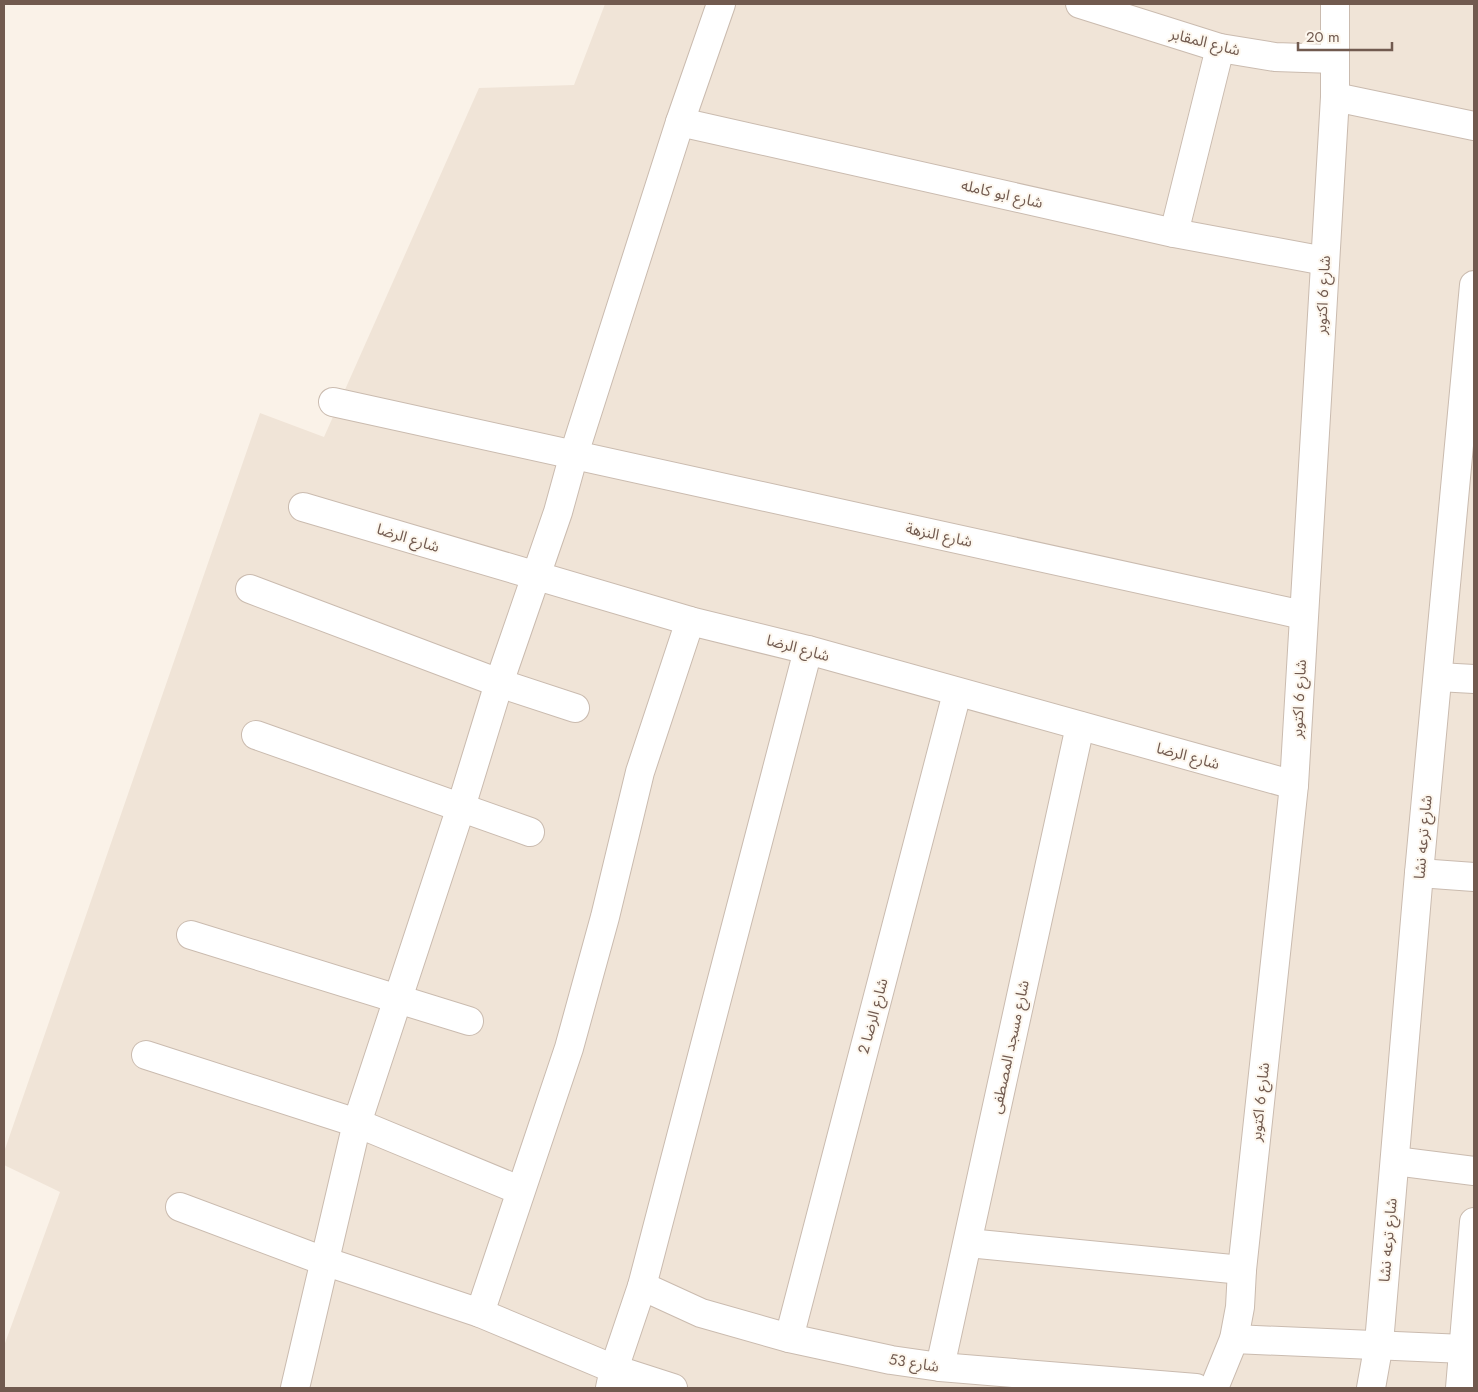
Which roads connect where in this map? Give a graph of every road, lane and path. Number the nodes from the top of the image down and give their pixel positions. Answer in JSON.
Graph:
{"nodes":[{"id":1,"x":721,"y":4,"type":"edge"},
{"id":2,"x":1080,"y":4,"type":"edge"},
{"id":3,"x":1335,"y":4,"type":"edge"},
{"id":4,"x":1220,"y":48,"type":"junction"},
{"id":5,"x":1334,"y":59,"type":"junction"},
{"id":6,"x":1335,"y":97,"type":"junction"},
{"id":7,"x":680,"y":122,"type":"junction"},
{"id":8,"x":1474,"y":126,"type":"edge"},
{"id":9,"x":1174,"y":233,"type":"junction"},
{"id":10,"x":1325,"y":261,"type":"junction"},
{"id":11,"x":1474,"y":285,"type":"edge"},
{"id":12,"x":332,"y":402,"type":"dead end"},
{"id":13,"x":574,"y":454,"type":"junction"},
{"id":14,"x":303,"y":507,"type":"dead end"},
{"id":15,"x":537,"y":577,"type":"junction"},
{"id":16,"x":250,"y":589,"type":"dead end"},
{"id":17,"x":1303,"y":615,"type":"junction"},
{"id":18,"x":690,"y":621,"type":"junction"},
{"id":19,"x":808,"y":650,"type":"junction"},
{"id":20,"x":1438,"y":677,"type":"junction"},
{"id":21,"x":1474,"y":680,"type":"edge"},
{"id":22,"x":499,"y":682,"type":"junction"},
{"id":23,"x":958,"y":693,"type":"junction"},
{"id":24,"x":575,"y":708,"type":"dead end"},
{"id":25,"x":1080,"y":726,"type":"junction"},
{"id":26,"x":256,"y":735,"type":"dead end"},
{"id":27,"x":1294,"y":785,"type":"junction"},
{"id":28,"x":461,"y":807,"type":"junction"},
{"id":29,"x":530,"y":832,"type":"dead end"},
{"id":30,"x":1419,"y":872,"type":"junction"},
{"id":31,"x":1474,"y":877,"type":"edge"},
{"id":32,"x":191,"y":935,"type":"dead end"},
{"id":33,"x":397,"y":997,"type":"junction"},
{"id":34,"x":469,"y":1021,"type":"dead end"},
{"id":35,"x":146,"y":1055,"type":"dead end"},
{"id":36,"x":357,"y":1123,"type":"junction"},
{"id":37,"x":1395,"y":1161,"type":"junction"},
{"id":38,"x":1474,"y":1171,"type":"edge"},
{"id":39,"x":519,"y":1190,"type":"junction"},
{"id":40,"x":180,"y":1207,"type":"dead end"},
{"id":41,"x":1474,"y":1222,"type":"edge"},
{"id":42,"x":968,"y":1243,"type":"junction"},
{"id":43,"x":324,"y":1261,"type":"junction"},
{"id":44,"x":1242,"y":1270,"type":"junction"},
{"id":45,"x":642,"y":1286,"type":"junction"},
{"id":46,"x":480,"y":1313,"type":"junction"},
{"id":47,"x":1468,"y":1333,"type":"edge"},
{"id":48,"x":789,"y":1338,"type":"junction"},
{"id":49,"x":1234,"y":1339,"type":"junction"},
{"id":50,"x":1379,"y":1344,"type":"junction"},
{"id":51,"x":940,"y":1367,"type":"junction"},
{"id":52,"x":612,"y":1378,"type":"edge"},
{"id":53,"x":295,"y":1388,"type":"edge"},
{"id":54,"x":673,"y":1388,"type":"edge"},
{"id":55,"x":1196,"y":1388,"type":"edge"},
{"id":56,"x":1214,"y":1388,"type":"edge"},
{"id":57,"x":1371,"y":1388,"type":"edge"},
{"id":58,"x":1460,"y":1388,"type":"edge"}],
"edges":[{"from":1,"to":7,"type":"street"},
{"from":2,"to":4,"type":"street","name":"شارع المقابر"},
{"from":3,"to":5,"type":"street","name":"شارع 6 اكتوبر"},
{"from":4,"to":5,"type":"street","name":"شارع المقابر"},
{"from":4,"to":9,"type":"street"},
{"from":5,"to":6,"type":"street","name":"شارع 6 اكتوبر"},
{"from":6,"to":8,"type":"street"},
{"from":6,"to":10,"type":"street","name":"شارع 6 اكتوبر"},
{"from":7,"to":9,"type":"street","name":"شارع ابو كامله"},
{"from":7,"to":13,"type":"street"},
{"from":9,"to":10,"type":"street","name":"شارع ابو كامله"},
{"from":10,"to":17,"type":"street","name":"شارع 6 اكتوبر"},
{"from":11,"to":20,"type":"street","name":"شارع ترعه نشا"},
{"from":12,"to":13,"type":"street","name":"شارع النزهة"},
{"from":13,"to":15,"type":"street"},
{"from":13,"to":17,"type":"street","name":"شارع النزهة"},
{"from":14,"to":15,"type":"street","name":"شارع الرضا"},
{"from":15,"to":18,"type":"street","name":"شارع الرضا"},
{"from":15,"to":22,"type":"street"},
{"from":16,"to":22,"type":"street"},
{"from":17,"to":27,"type":"street","name":"شارع 6 اكتوبر"},
{"from":18,"to":19,"type":"street","name":"شارع الرضا"},
{"from":18,"to":39,"type":"street"},
{"from":19,"to":23,"type":"street","name":"شارع الرضا"},
{"from":19,"to":45,"type":"street"},
{"from":20,"to":21,"type":"street"},
{"from":20,"to":30,"type":"street","name":"شارع ترعه نشا"},
{"from":22,"to":24,"type":"street"},
{"from":22,"to":28,"type":"street"},
{"from":23,"to":25,"type":"street","name":"شارع الرضا"},
{"from":23,"to":48,"type":"street","name":"شارع الرضا 2"},
{"from":25,"to":27,"type":"street","name":"شارع الرضا"},
{"from":25,"to":42,"type":"street","name":"شارع مسجد المصطفى"},
{"from":26,"to":28,"type":"street"},
{"from":27,"to":44,"type":"street","name":"شارع 6 اكتوبر"},
{"from":28,"to":29,"type":"street"},
{"from":28,"to":33,"type":"street"},
{"from":30,"to":31,"type":"street"},
{"from":30,"to":37,"type":"street","name":"شارع ترعه نشا"},
{"from":32,"to":33,"type":"street"},
{"from":33,"to":34,"type":"street"},
{"from":33,"to":36,"type":"street"},
{"from":35,"to":36,"type":"street"},
{"from":36,"to":39,"type":"street"},
{"from":36,"to":43,"type":"street"},
{"from":37,"to":38,"type":"street"},
{"from":37,"to":50,"type":"street","name":"شارع ترعه نشا"},
{"from":39,"to":46,"type":"street"},
{"from":40,"to":43,"type":"street"},
{"from":41,"to":47,"type":"street"},
{"from":42,"to":44,"type":"street"},
{"from":42,"to":51,"type":"street","name":"شارع مسجد المصطفى"},
{"from":43,"to":46,"type":"street"},
{"from":43,"to":53,"type":"street"},
{"from":44,"to":49,"type":"street","name":"شارع 6 اكتوبر"},
{"from":45,"to":48,"type":"street","name":"شارع 53"},
{"from":45,"to":52,"type":"street"},
{"from":46,"to":52,"type":"street"},
{"from":47,"to":50,"type":"street"},
{"from":47,"to":58,"type":"street"},
{"from":48,"to":51,"type":"street","name":"شارع 53"},
{"from":49,"to":50,"type":"street"},
{"from":49,"to":56,"type":"street","name":"شارع 6 اكتوبر"},
{"from":50,"to":57,"type":"street","name":"شارع ترعه نشا"},
{"from":51,"to":55,"type":"street","name":"شارع 53"},
{"from":52,"to":54,"type":"street"}]}
